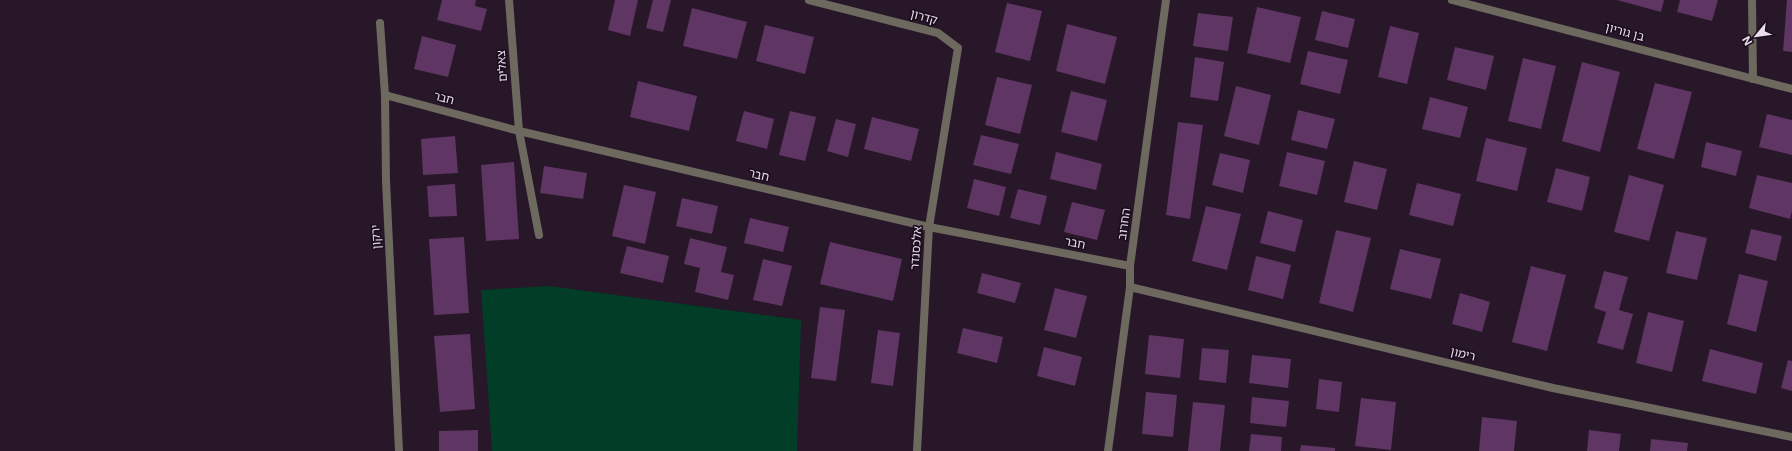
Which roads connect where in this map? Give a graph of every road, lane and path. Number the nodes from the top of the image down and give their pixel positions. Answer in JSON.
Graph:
{"nodes":[{"id":1,"x":509,"y":0,"type":"edge"},
{"id":2,"x":809,"y":0,"type":"edge"},
{"id":3,"x":1166,"y":0,"type":"edge"},
{"id":4,"x":1452,"y":0,"type":"edge"},
{"id":5,"x":1752,"y":0,"type":"edge"},
{"id":6,"x":380,"y":22,"type":"dead end"},
{"id":7,"x":958,"y":48,"type":"joint"},
{"id":8,"x":1753,"y":79,"type":"junction"},
{"id":9,"x":1792,"y":89,"type":"edge"},
{"id":10,"x":385,"y":95,"type":"junction"},
{"id":11,"x":520,"y":131,"type":"junction"},
{"id":12,"x":929,"y":227,"type":"junction"},
{"id":13,"x":539,"y":235,"type":"dead end"},
{"id":14,"x":1130,"y":266,"type":"junction"},
{"id":15,"x":1130,"y":288,"type":"junction"},
{"id":16,"x":1792,"y":437,"type":"edge"},
{"id":17,"x":399,"y":451,"type":"edge"},
{"id":18,"x":917,"y":451,"type":"edge"},
{"id":19,"x":1108,"y":451,"type":"edge"}],
"edges":[{"from":1,"to":11,"type":"street","name":"צאלים"},
{"from":2,"to":7,"type":"street","name":"קדרון"},
{"from":3,"to":14,"type":"street","name":"החרוב"},
{"from":4,"to":8,"type":"street","name":"בן גוריון"},
{"from":5,"to":8,"type":"street"},
{"from":6,"to":10,"type":"street","name":"ירקון"},
{"from":7,"to":12,"type":"street","name":"אלכסנדר"},
{"from":8,"to":9,"type":"street","name":"בן גוריון"},
{"from":10,"to":11,"type":"street","name":"חבר"},
{"from":10,"to":17,"type":"street","name":"ירקון"},
{"from":11,"to":12,"type":"street","name":"חבר"},
{"from":11,"to":13,"type":"street","name":"צאלים"},
{"from":12,"to":14,"type":"street","name":"חבר"},
{"from":12,"to":18,"type":"street","name":"אלכסנדר"},
{"from":14,"to":15,"type":"street","name":"החרוב"},
{"from":15,"to":16,"type":"street","name":"רימון"},
{"from":15,"to":19,"type":"street","name":"החרוב"}]}
